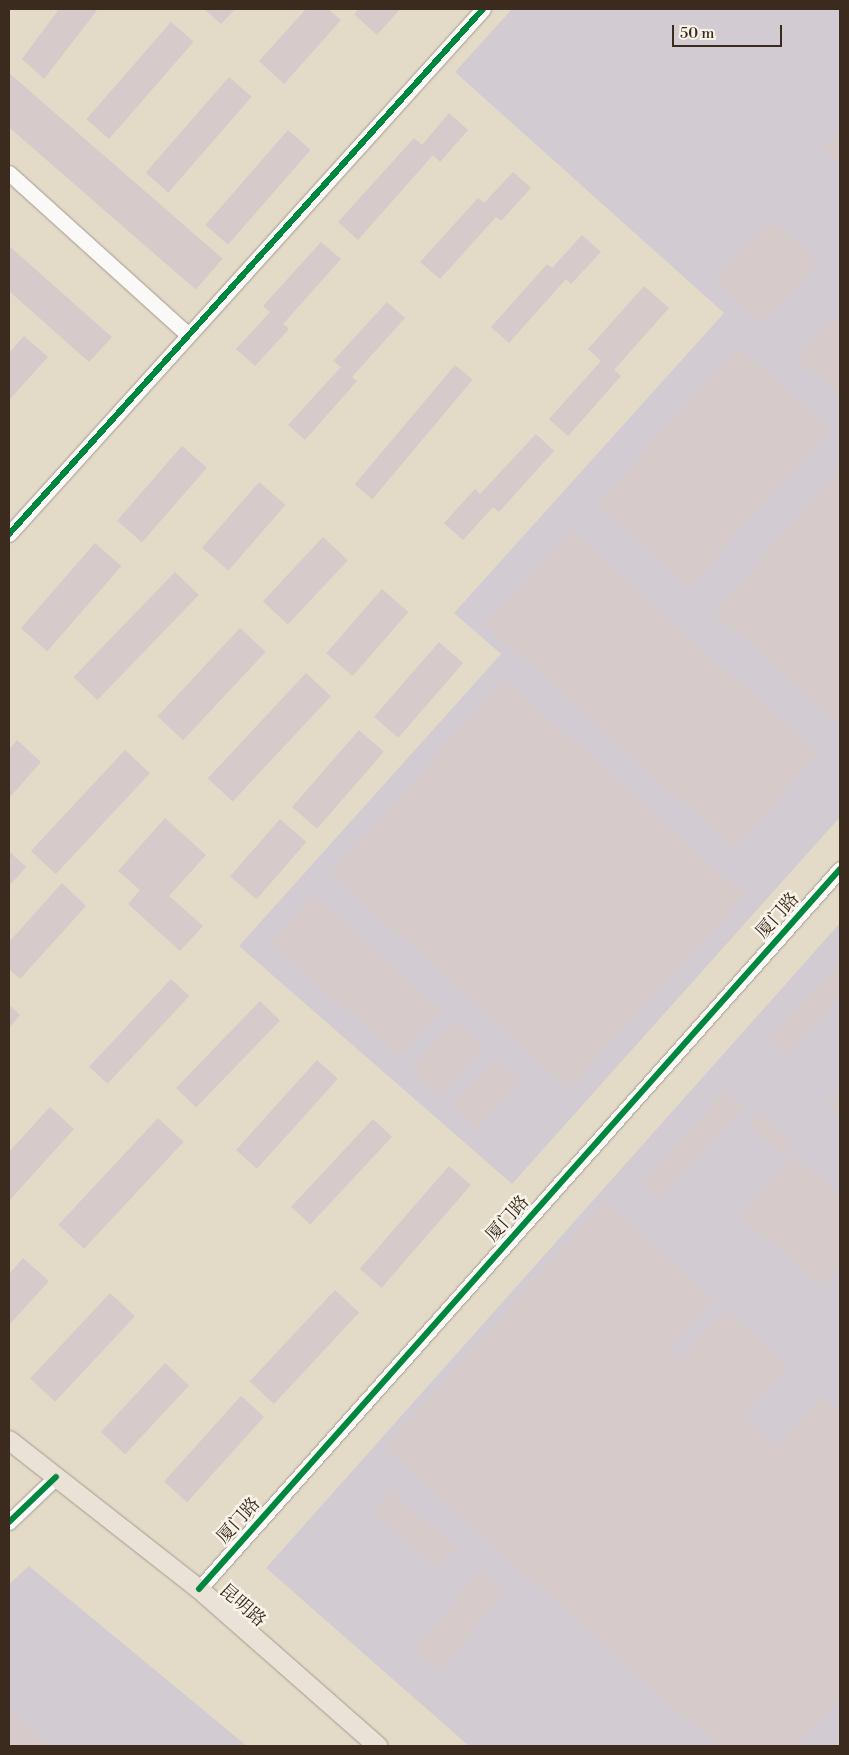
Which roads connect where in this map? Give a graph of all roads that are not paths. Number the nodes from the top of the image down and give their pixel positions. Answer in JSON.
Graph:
{"nodes":[{"id":1,"x":483,"y":9,"type":"edge"},
{"id":2,"x":9,"y":173,"type":"edge"},
{"id":3,"x":188,"y":334,"type":"junction"},
{"id":4,"x":9,"y":534,"type":"edge"},
{"id":5,"x":840,"y":868,"type":"edge"},
{"id":6,"x":9,"y":1440,"type":"edge"},
{"id":7,"x":56,"y":1476,"type":"junction"},
{"id":8,"x":9,"y":1522,"type":"edge"},
{"id":9,"x":199,"y":1589,"type":"junction"},
{"id":10,"x":378,"y":1746,"type":"edge"}],
"edges":[{"from":1,"to":3,"type":"street"},
{"from":2,"to":3,"type":"street"},
{"from":3,"to":4,"type":"street"},
{"from":5,"to":9,"type":"street","name":"厦门路"},
{"from":6,"to":7,"type":"main road","name":"昆明路"},
{"from":7,"to":8,"type":"street"},
{"from":7,"to":9,"type":"main road","name":"昆明路"},
{"from":9,"to":10,"type":"main road","name":"昆明路"}]}
